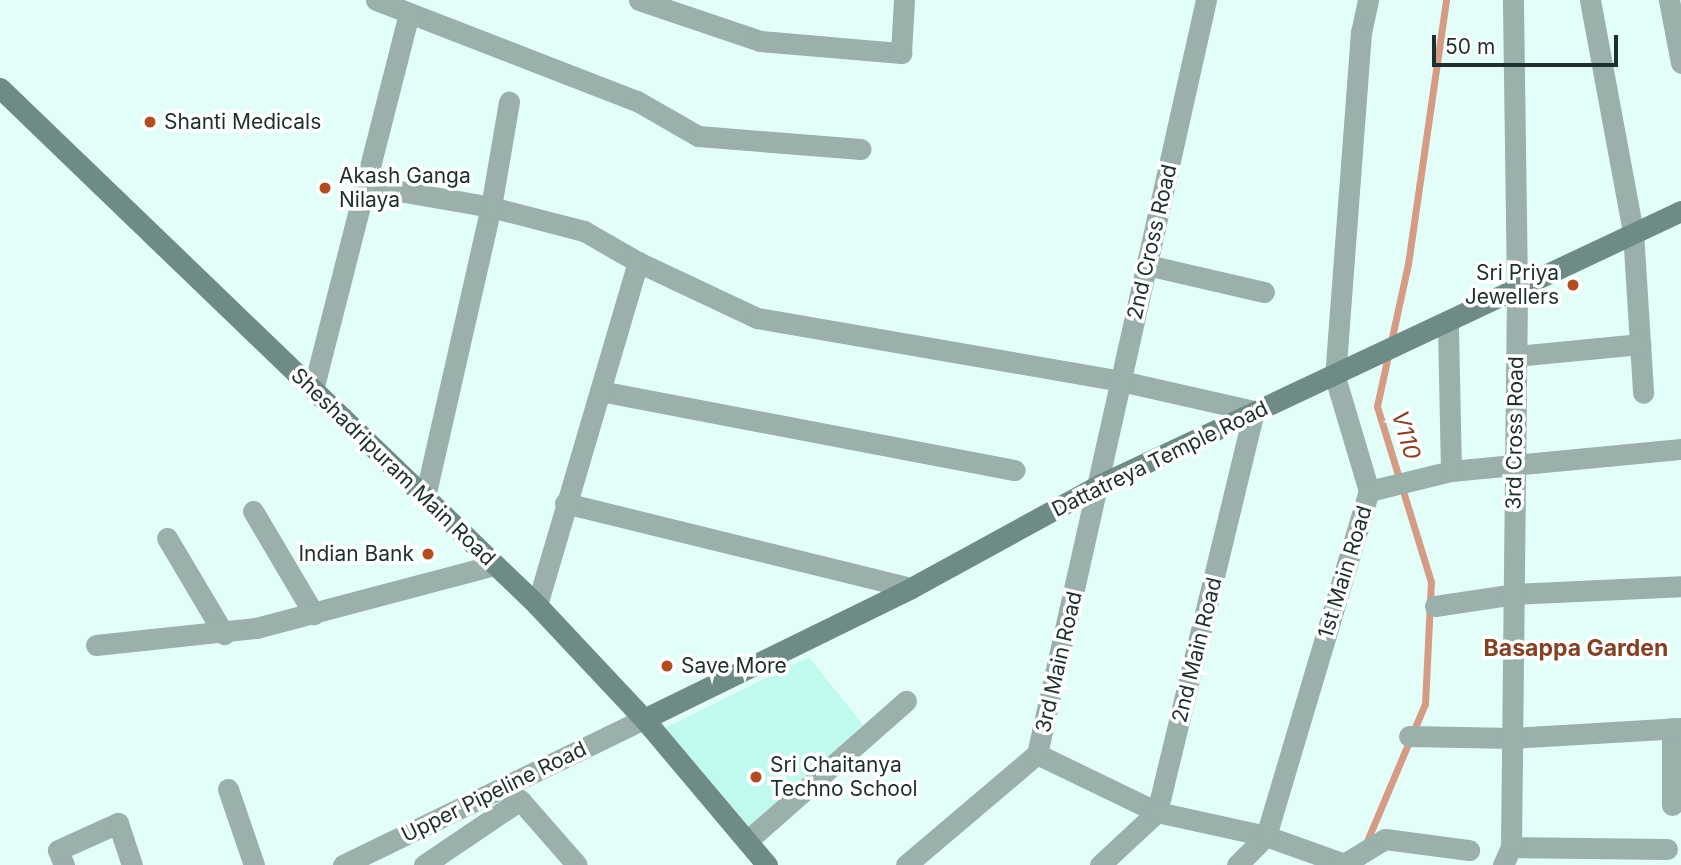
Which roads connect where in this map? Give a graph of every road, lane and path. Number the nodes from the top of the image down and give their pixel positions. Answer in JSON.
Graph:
{"nodes":[{"id":1,"x":376,"y":0,"type":"edge"},
{"id":2,"x":639,"y":0,"type":"edge"},
{"id":3,"x":904,"y":0,"type":"edge"},
{"id":4,"x":1206,"y":0,"type":"edge"},
{"id":5,"x":1368,"y":0,"type":"edge"},
{"id":6,"x":1513,"y":0,"type":"edge"},
{"id":7,"x":1591,"y":0,"type":"edge"},
{"id":8,"x":1669,"y":0,"type":"edge"},
{"id":9,"x":409,"y":13,"type":"junction"},
{"id":10,"x":1681,"y":63,"type":"edge"},
{"id":11,"x":0,"y":88,"type":"edge"},
{"id":12,"x":509,"y":102,"type":"dead end"},
{"id":13,"x":860,"y":149,"type":"dead end"},
{"id":14,"x":363,"y":185,"type":"junction"},
{"id":15,"x":491,"y":207,"type":"junction"},
{"id":16,"x":1681,"y":211,"type":"edge"},
{"id":17,"x":1633,"y":232,"type":"junction"},
{"id":18,"x":638,"y":262,"type":"junction"},
{"id":19,"x":1147,"y":265,"type":"junction"},
{"id":20,"x":1517,"y":290,"type":"junction"},
{"id":21,"x":1264,"y":292,"type":"dead end"},
{"id":22,"x":1448,"y":323,"type":"junction"},
{"id":23,"x":1640,"y":344,"type":"junction"},
{"id":24,"x":1516,"y":356,"type":"junction"},
{"id":25,"x":1335,"y":377,"type":"junction"},
{"id":26,"x":1121,"y":381,"type":"junction"},
{"id":27,"x":313,"y":390,"type":"junction"},
{"id":28,"x":600,"y":391,"type":"junction"},
{"id":29,"x":1643,"y":393,"type":"dead end"},
{"id":30,"x":1254,"y":411,"type":"junction"},
{"id":31,"x":1681,"y":449,"type":"edge"},
{"id":32,"x":1515,"y":464,"type":"junction"},
{"id":33,"x":1015,"y":470,"type":"dead end"},
{"id":34,"x":1451,"y":471,"type":"junction"},
{"id":35,"x":1101,"y":484,"type":"junction"},
{"id":36,"x":1369,"y":491,"type":"junction"},
{"id":37,"x":425,"y":497,"type":"junction"},
{"id":38,"x":565,"y":503,"type":"junction"},
{"id":39,"x":253,"y":512,"type":"dead end"},
{"id":40,"x":167,"y":538,"type":"dead end"},
{"id":41,"x":495,"y":565,"type":"junction"},
{"id":42,"x":1681,"y":586,"type":"edge"},
{"id":43,"x":911,"y":588,"type":"junction"},
{"id":44,"x":1514,"y":594,"type":"junction"},
{"id":45,"x":537,"y":605,"type":"junction"},
{"id":46,"x":1435,"y":606,"type":"dead end"},
{"id":47,"x":314,"y":614,"type":"junction"},
{"id":48,"x":224,"y":634,"type":"junction"},
{"id":49,"x":96,"y":645,"type":"dead end"},
{"id":50,"x":906,"y":701,"type":"dead end"},
{"id":51,"x":644,"y":719,"type":"junction"},
{"id":52,"x":1676,"y":728,"type":"edge"},
{"id":53,"x":1409,"y":736,"type":"dead end"},
{"id":54,"x":1512,"y":738,"type":"junction"},
{"id":55,"x":1037,"y":754,"type":"junction"},
{"id":56,"x":228,"y":789,"type":"dead end"},
{"id":57,"x":1672,"y":805,"type":"dead end"},
{"id":58,"x":1157,"y":813,"type":"junction"},
{"id":59,"x":1266,"y":836,"type":"junction"},
{"id":60,"x":747,"y":841,"type":"junction"},
{"id":61,"x":1667,"y":849,"type":"dead end"},
{"id":62,"x":1469,"y":850,"type":"dead end"},
{"id":63,"x":1507,"y":856,"type":"edge"},
{"id":64,"x":64,"y":865,"type":"edge"},
{"id":65,"x":132,"y":865,"type":"edge"},
{"id":66,"x":254,"y":865,"type":"edge"},
{"id":67,"x":343,"y":865,"type":"edge"},
{"id":68,"x":424,"y":865,"type":"edge"},
{"id":69,"x":577,"y":865,"type":"edge"},
{"id":70,"x":767,"y":865,"type":"edge"},
{"id":71,"x":906,"y":865,"type":"edge"},
{"id":72,"x":1100,"y":865,"type":"edge"},
{"id":73,"x":1237,"y":865,"type":"edge"}],
"edges":[{"from":1,"to":9,"type":"street"},
{"from":2,"to":3,"type":"street"},
{"from":4,"to":19,"type":"street","name":"2nd Cross Road"},
{"from":5,"to":25,"type":"street"},
{"from":6,"to":20,"type":"street","name":"3rd Cross Road"},
{"from":7,"to":17,"type":"street"},
{"from":8,"to":10,"type":"street"},
{"from":9,"to":13,"type":"street"},
{"from":9,"to":14,"type":"street"},
{"from":11,"to":27,"type":"street","name":"Sheshadripuram Main Road"},
{"from":12,"to":15,"type":"street"},
{"from":14,"to":15,"type":"street"},
{"from":14,"to":27,"type":"street"},
{"from":15,"to":18,"type":"street"},
{"from":15,"to":37,"type":"street"},
{"from":16,"to":17,"type":"street","name":"Dattatreya Temple Road"},
{"from":17,"to":20,"type":"street","name":"Dattatreya Temple Road"},
{"from":17,"to":23,"type":"street"},
{"from":18,"to":26,"type":"street"},
{"from":18,"to":28,"type":"street"},
{"from":19,"to":21,"type":"street"},
{"from":19,"to":26,"type":"street","name":"2nd Cross Road"},
{"from":20,"to":22,"type":"street","name":"Dattatreya Temple Road"},
{"from":20,"to":24,"type":"street","name":"3rd Cross Road"},
{"from":22,"to":25,"type":"street","name":"Dattatreya Temple Road"},
{"from":22,"to":34,"type":"street"},
{"from":23,"to":24,"type":"street"},
{"from":23,"to":29,"type":"street"},
{"from":24,"to":32,"type":"street","name":"3rd Cross Road"},
{"from":25,"to":30,"type":"street","name":"Dattatreya Temple Road"},
{"from":25,"to":36,"type":"street"},
{"from":26,"to":30,"type":"street"},
{"from":26,"to":35,"type":"street","name":"2nd Cross Road"},
{"from":27,"to":37,"type":"street","name":"Sheshadripuram Main Road"},
{"from":28,"to":33,"type":"street"},
{"from":28,"to":38,"type":"street"},
{"from":30,"to":35,"type":"street","name":"Dattatreya Temple Road"},
{"from":30,"to":58,"type":"street","name":"2nd Main Road"},
{"from":31,"to":32,"type":"street","name":"1st Main Road"},
{"from":32,"to":34,"type":"street","name":"1st Main Road"},
{"from":32,"to":44,"type":"street","name":"3rd Cross Road"},
{"from":34,"to":36,"type":"street","name":"1st Main Road"},
{"from":35,"to":43,"type":"street","name":"Dattatreya Temple Road"},
{"from":35,"to":55,"type":"street","name":"3rd Main Road"},
{"from":36,"to":59,"type":"street","name":"1st Main Road"},
{"from":37,"to":41,"type":"street","name":"Sheshadripuram Main Road"},
{"from":38,"to":43,"type":"street"},
{"from":38,"to":45,"type":"street"},
{"from":39,"to":47,"type":"street"},
{"from":40,"to":48,"type":"street"},
{"from":41,"to":45,"type":"street","name":"Sheshadripuram Main Road"},
{"from":41,"to":47,"type":"street"},
{"from":42,"to":44,"type":"street"},
{"from":43,"to":51,"type":"street","name":"Dattatreya Temple Road"},
{"from":44,"to":46,"type":"street"},
{"from":44,"to":54,"type":"street","name":"3rd Cross Road"},
{"from":45,"to":51,"type":"street","name":"Sheshadripuram Main Road"},
{"from":47,"to":48,"type":"street"},
{"from":48,"to":49,"type":"street"},
{"from":50,"to":60,"type":"street"},
{"from":51,"to":60,"type":"street","name":"Sheshadripuram Main Road"},
{"from":51,"to":67,"type":"street","name":"Upper Pipeline Road"},
{"from":52,"to":54,"type":"street"},
{"from":52,"to":57,"type":"street"},
{"from":53,"to":54,"type":"street"},
{"from":54,"to":63,"type":"street","name":"3rd Cross Road"},
{"from":55,"to":58,"type":"street"},
{"from":55,"to":71,"type":"street","name":"3rd Main Road"},
{"from":56,"to":66,"type":"street"},
{"from":58,"to":59,"type":"street"},
{"from":58,"to":72,"type":"street"},
{"from":59,"to":62,"type":"street"},
{"from":59,"to":73,"type":"street","name":"1st Main Road"},
{"from":60,"to":70,"type":"street","name":"Sheshadripuram Main Road"},
{"from":61,"to":63,"type":"street"},
{"from":64,"to":65,"type":"street"},
{"from":68,"to":69,"type":"street"}]}
